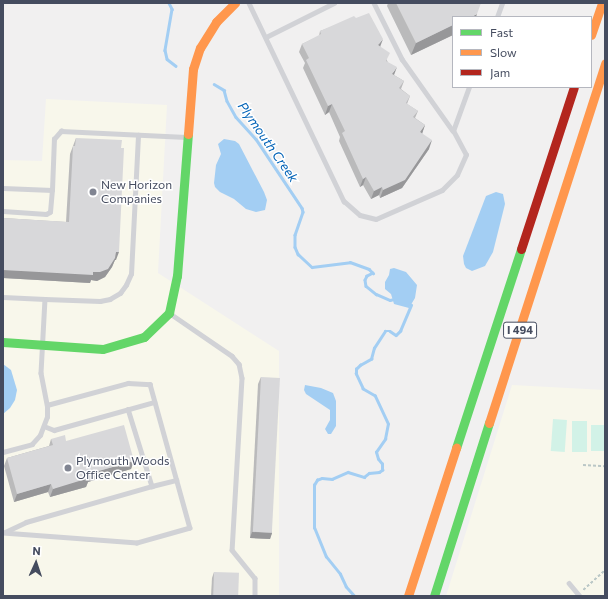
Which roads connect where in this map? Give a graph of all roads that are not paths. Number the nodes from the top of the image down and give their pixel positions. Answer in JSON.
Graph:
{"nodes":[{"id":1,"x":235,"y":3,"type":"edge"},
{"id":2,"x":249,"y":3,"type":"edge"},
{"id":3,"x":334,"y":3,"type":"edge"},
{"id":4,"x":374,"y":3,"type":"edge"},
{"id":5,"x":502,"y":3,"type":"edge"},
{"id":6,"x":602,"y":3,"type":"edge"},
{"id":7,"x":497,"y":16,"type":"edge"},
{"id":8,"x":592,"y":32,"type":"edge"},
{"id":9,"x":266,"y":37,"type":"junction"},
{"id":10,"x":605,"y":63,"type":"edge"},
{"id":11,"x":469,"y":88,"type":"edge"},
{"id":12,"x":574,"y":88,"type":"edge"},
{"id":13,"x":453,"y":131,"type":"junction"},
{"id":14,"x":138,"y":135,"type":"junction"},
{"id":15,"x":186,"y":137,"type":"junction"},
{"id":16,"x":3,"y":188,"type":"edge"},
{"id":17,"x":52,"y":190,"type":"junction"},
{"id":18,"x":3,"y":211,"type":"edge"},
{"id":19,"x":3,"y":297,"type":"edge"},
{"id":20,"x":45,"y":300,"type":"junction"},
{"id":21,"x":169,"y":313,"type":"junction"},
{"id":22,"x":3,"y":342,"type":"edge"},
{"id":23,"x":43,"y":345,"type":"junction"},
{"id":24,"x":154,"y":402,"type":"junction"},
{"id":25,"x":47,"y":405,"type":"junction"},
{"id":26,"x":128,"y":409,"type":"junction"},
{"id":27,"x":44,"y":426,"type":"junction"},
{"id":28,"x":3,"y":452,"type":"edge"},
{"id":29,"x":176,"y":480,"type":"junction"},
{"id":30,"x":152,"y":486,"type":"junction"},
{"id":31,"x":3,"y":533,"type":"edge"},
{"id":32,"x":568,"y":583,"type":"dead end"},
{"id":33,"x":579,"y":595,"type":"edge"},
{"id":34,"x":255,"y":596,"type":"edge"},
{"id":35,"x":408,"y":596,"type":"edge"},
{"id":36,"x":434,"y":596,"type":"edge"}],
"edges":[{"from":1,"to":15,"type":"main road"},
{"from":2,"to":9,"type":"lane"},
{"from":3,"to":9,"type":"lane"},
{"from":4,"to":13,"type":"lane"},
{"from":5,"to":7,"type":"lane"},
{"from":6,"to":8,"type":"main road"},
{"from":9,"to":13,"type":"lane"},
{"from":10,"to":36,"type":"main road","number":"I 494"},
{"from":11,"to":13,"type":"lane"},
{"from":12,"to":35,"type":"main road","number":"I 494"},
{"from":14,"to":15,"type":"lane"},
{"from":14,"to":17,"type":"lane"},
{"from":14,"to":20,"type":"lane"},
{"from":15,"to":21,"type":"main road"},
{"from":16,"to":17,"type":"lane"},
{"from":17,"to":18,"type":"lane"},
{"from":19,"to":20,"type":"lane"},
{"from":20,"to":23,"type":"lane"},
{"from":21,"to":23,"type":"main road"},
{"from":21,"to":34,"type":"lane"},
{"from":22,"to":23,"type":"main road"},
{"from":23,"to":25,"type":"lane"},
{"from":24,"to":25,"type":"lane"},
{"from":24,"to":26,"type":"lane"},
{"from":24,"to":29,"type":"lane"},
{"from":25,"to":27,"type":"lane"},
{"from":26,"to":27,"type":"lane"},
{"from":26,"to":30,"type":"lane"},
{"from":27,"to":28,"type":"lane"},
{"from":29,"to":30,"type":"lane"},
{"from":29,"to":31,"type":"lane"},
{"from":30,"to":31,"type":"lane"},
{"from":32,"to":33,"type":"lane"}]}
